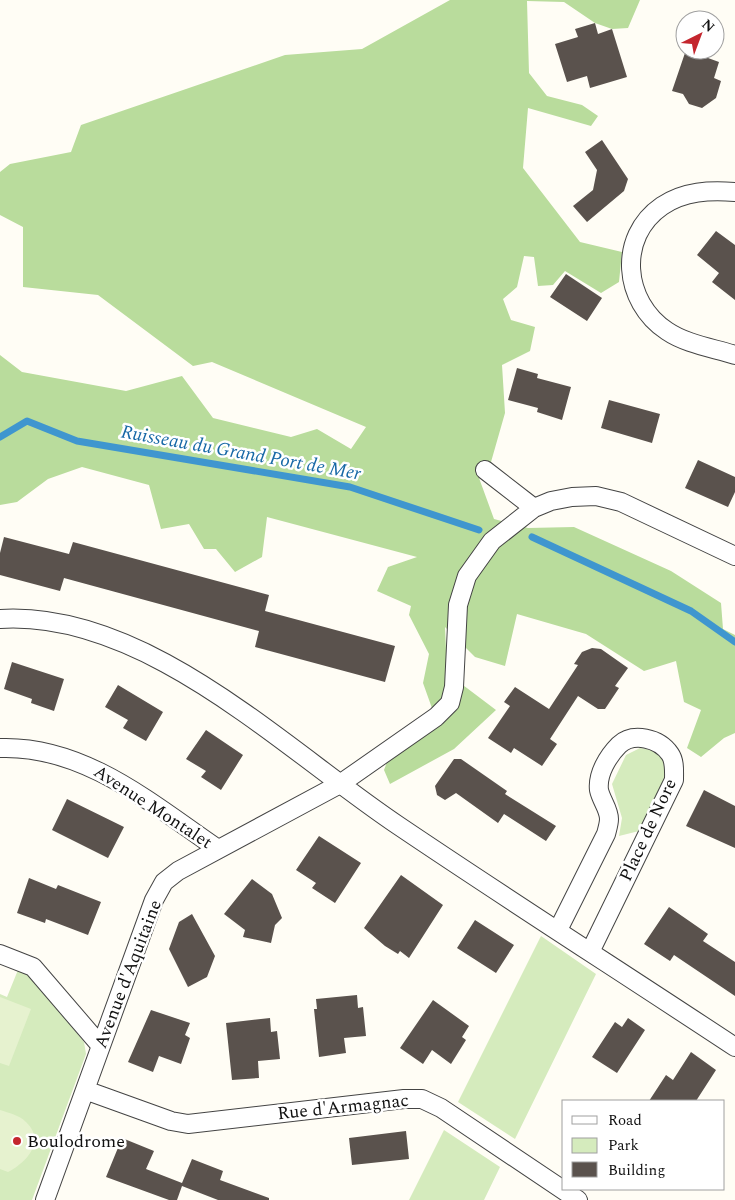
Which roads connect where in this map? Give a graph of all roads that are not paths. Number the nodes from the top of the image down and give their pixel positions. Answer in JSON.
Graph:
{"nodes":[{"id":1,"x":735,"y":192,"type":"edge"},
{"id":2,"x":735,"y":355,"type":"edge"},
{"id":3,"x":485,"y":470,"type":"dead end"},
{"id":4,"x":534,"y":508,"type":"junction"},
{"id":5,"x":735,"y":556,"type":"edge"},
{"id":6,"x":0,"y":619,"type":"edge"},
{"id":7,"x":0,"y":748,"type":"edge"},
{"id":8,"x":340,"y":784,"type":"junction"},
{"id":9,"x":218,"y":849,"type":"junction"},
{"id":10,"x":558,"y":930,"type":"junction"},
{"id":11,"x":590,"y":952,"type":"junction"},
{"id":12,"x":0,"y":954,"type":"edge"},
{"id":13,"x":100,"y":1045,"type":"junction"},
{"id":14,"x":735,"y":1047,"type":"edge"},
{"id":15,"x":85,"y":1090,"type":"junction"},
{"id":16,"x":562,"y":1189,"type":"edge"},
{"id":17,"x":563,"y":1190,"type":"edge"},
{"id":18,"x":45,"y":1200,"type":"edge"},
{"id":19,"x":578,"y":1200,"type":"edge"}],
"edges":[{"from":1,"to":2,"type":"street"},
{"from":3,"to":4,"type":"street"},
{"from":4,"to":5,"type":"street","name":"Avenue d'Aquitaine"},
{"from":4,"to":8,"type":"street","name":"Avenue d'Aquitaine"},
{"from":6,"to":8,"type":"street"},
{"from":7,"to":9,"type":"street","name":"Avenue Montalet"},
{"from":8,"to":9,"type":"street","name":"Avenue d'Aquitaine"},
{"from":8,"to":10,"type":"street"},
{"from":9,"to":13,"type":"street","name":"Avenue d'Aquitaine"},
{"from":10,"to":11,"type":"street"},
{"from":10,"to":11,"type":"street","name":"Place de Nore"},
{"from":11,"to":14,"type":"street"},
{"from":12,"to":13,"type":"street"},
{"from":13,"to":15,"type":"street","name":"Avenue d'Aquitaine"},
{"from":15,"to":16,"type":"street","name":"Rue d'Armagnac"},
{"from":15,"to":18,"type":"street","name":"Avenue d'Aquitaine"},
{"from":17,"to":19,"type":"street","name":"Rue d'Armagnac"}]}
